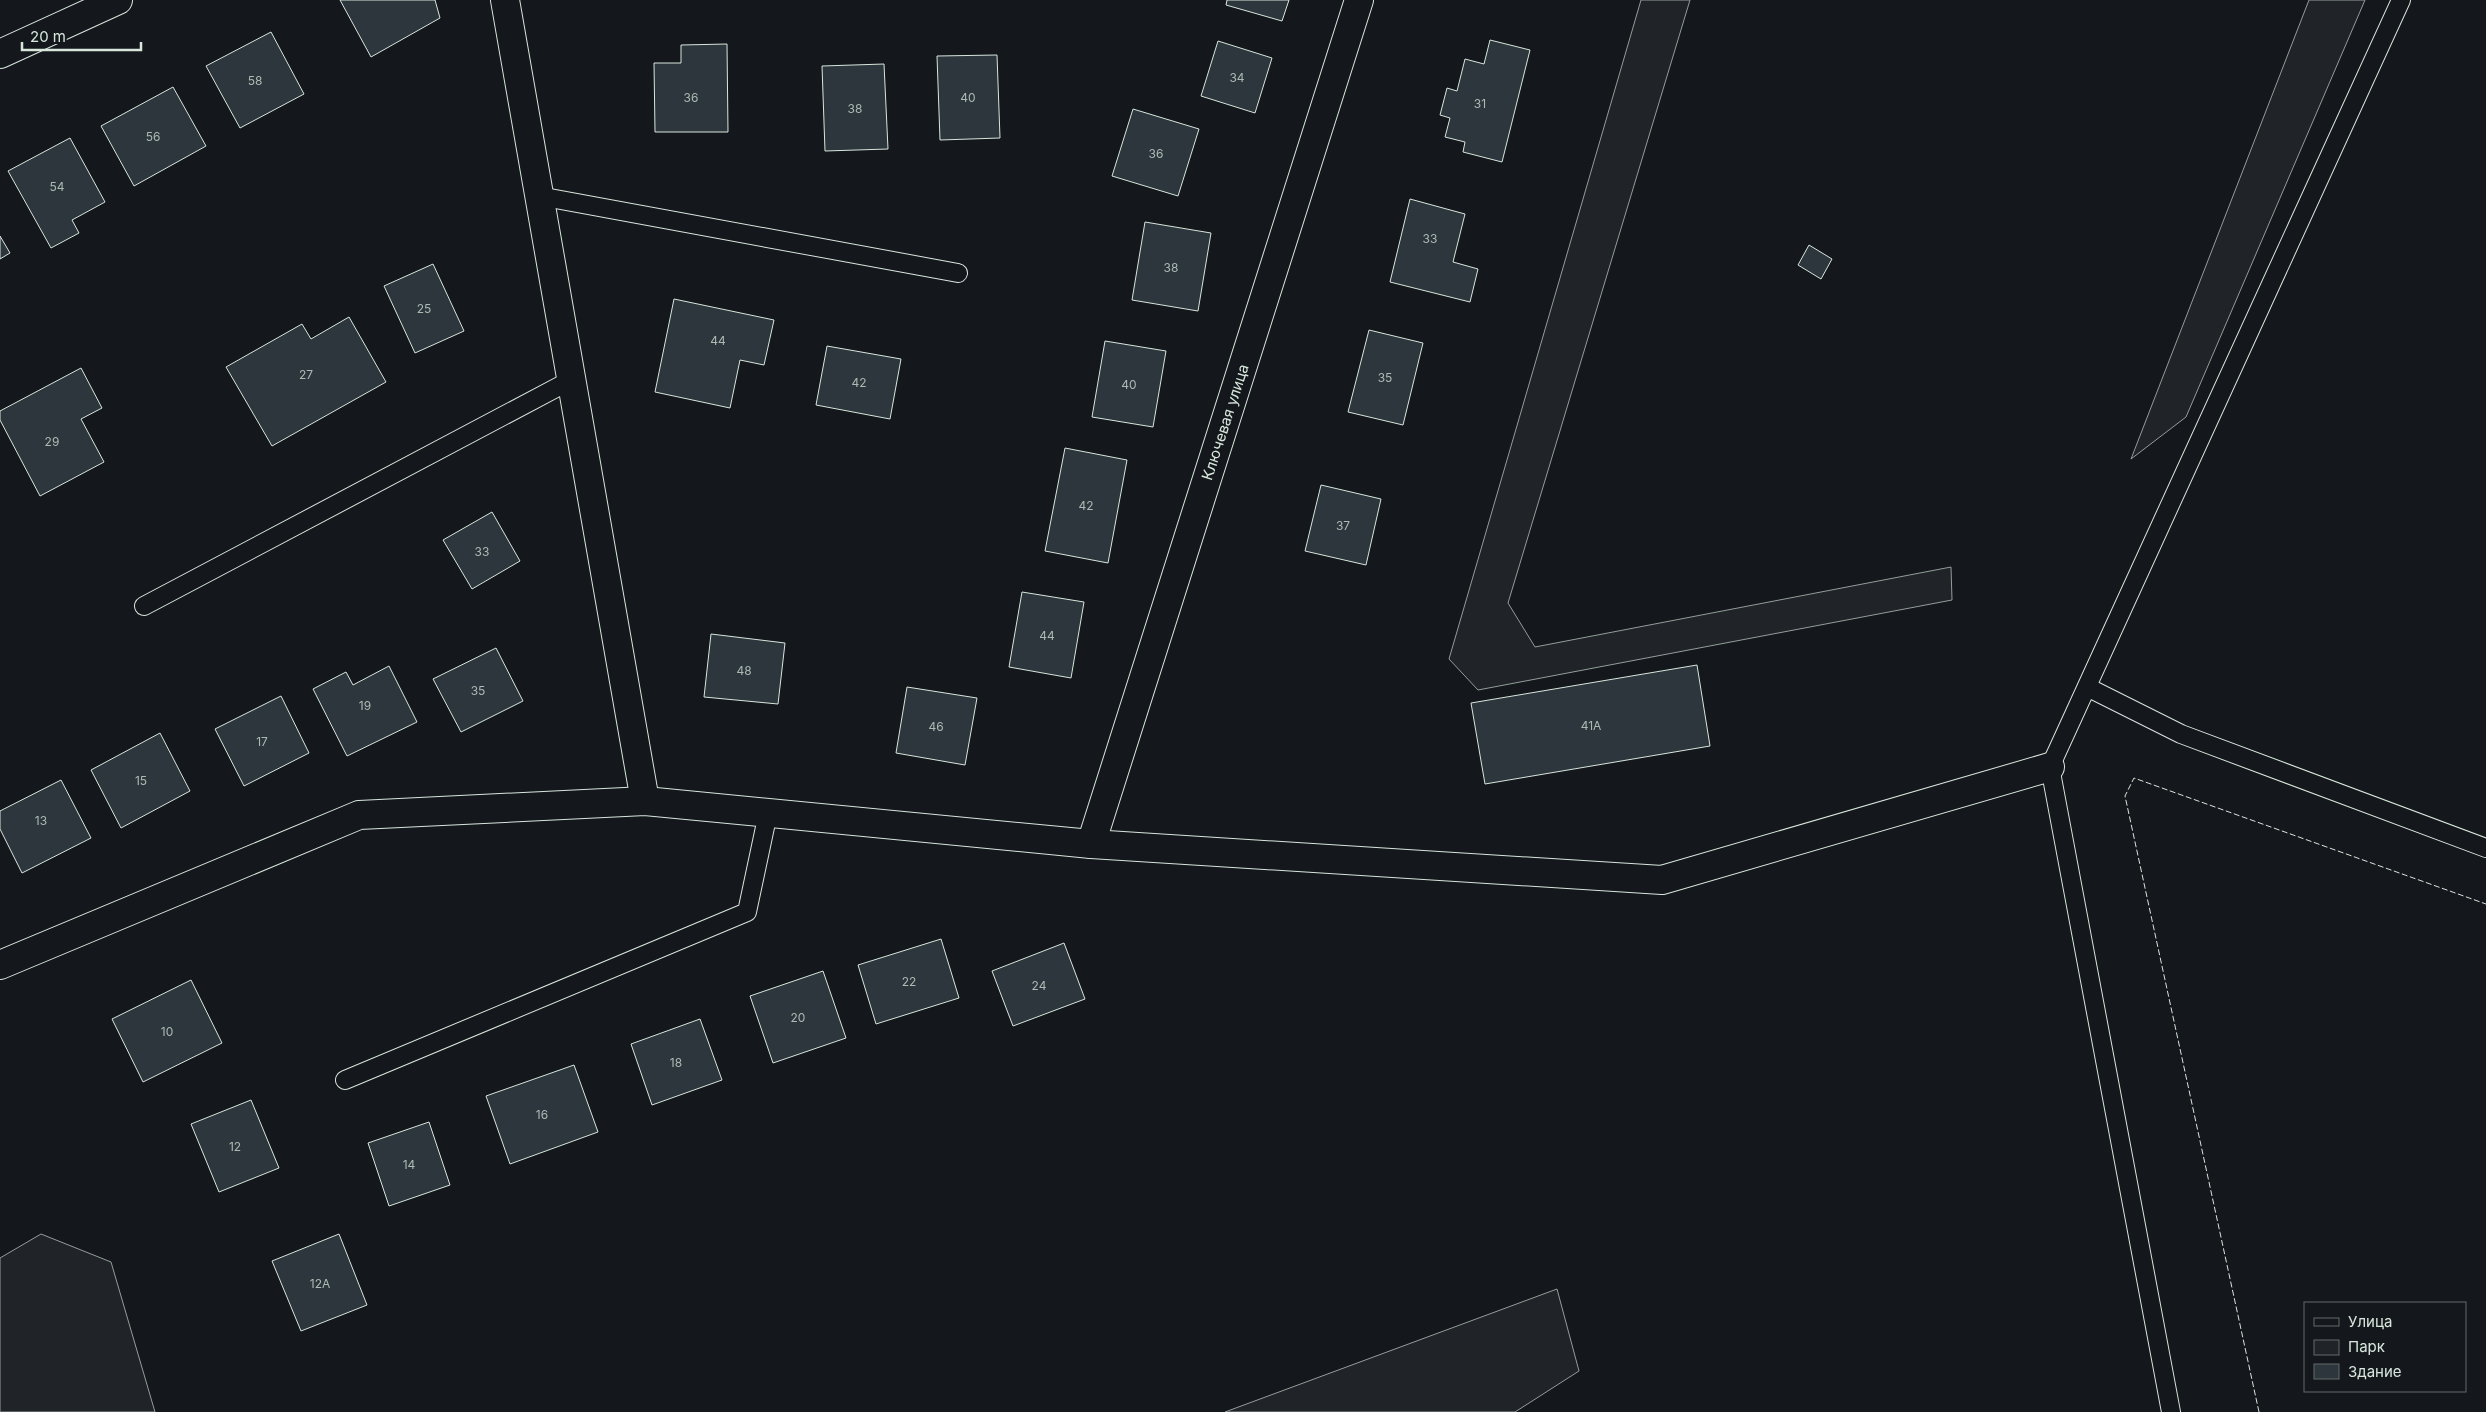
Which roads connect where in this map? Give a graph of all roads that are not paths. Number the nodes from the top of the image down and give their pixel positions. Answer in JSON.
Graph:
{"nodes":[{"id":1,"x":118,"y":0,"type":"edge"},
{"id":2,"x":505,"y":0,"type":"edge"},
{"id":3,"x":1358,"y":0,"type":"edge"},
{"id":4,"x":2401,"y":0,"type":"edge"},
{"id":5,"x":0,"y":54,"type":"edge"},
{"id":6,"x":539,"y":196,"type":"junction"},
{"id":7,"x":958,"y":273,"type":"dead end"},
{"id":8,"x":571,"y":380,"type":"junction"},
{"id":9,"x":144,"y":606,"type":"dead end"},
{"id":10,"x":2087,"y":687,"type":"junction"},
{"id":11,"x":2050,"y":767,"type":"junction"},
{"id":12,"x":645,"y":801,"type":"junction"},
{"id":13,"x":768,"y":813,"type":"junction"},
{"id":14,"x":1091,"y":844,"type":"junction"},
{"id":15,"x":2486,"y":848,"type":"edge"},
{"id":16,"x":0,"y":965,"type":"edge"},
{"id":17,"x":345,"y":1080,"type":"dead end"},
{"id":18,"x":2171,"y":1412,"type":"edge"}],
"edges":[{"from":1,"to":5,"type":"street"},
{"from":2,"to":6,"type":"street"},
{"from":3,"to":14,"type":"street","name":"Ключевая улица"},
{"from":4,"to":10,"type":"lane"},
{"from":6,"to":7,"type":"lane"},
{"from":6,"to":8,"type":"street"},
{"from":8,"to":9,"type":"lane"},
{"from":8,"to":12,"type":"street"},
{"from":10,"to":11,"type":"lane"},
{"from":10,"to":15,"type":"lane"},
{"from":11,"to":14,"type":"street"},
{"from":11,"to":18,"type":"lane"},
{"from":12,"to":13,"type":"street"},
{"from":12,"to":16,"type":"street"},
{"from":13,"to":14,"type":"street"},
{"from":13,"to":17,"type":"lane"}]}
